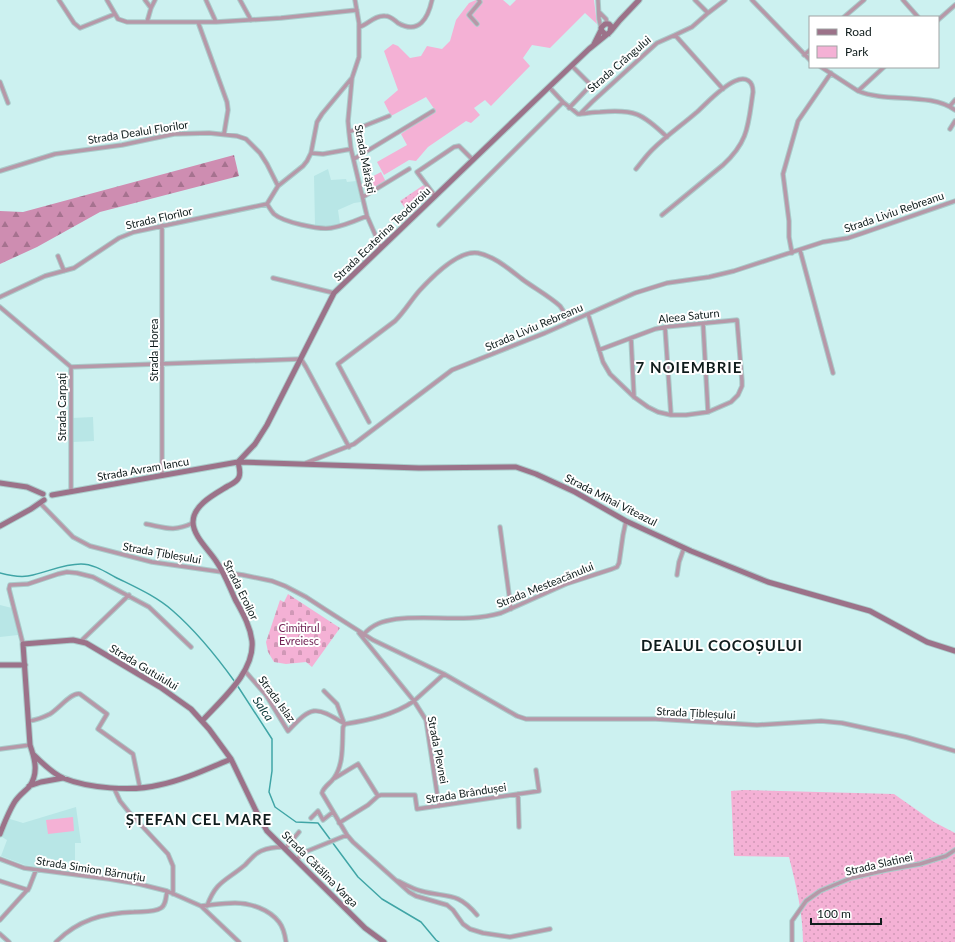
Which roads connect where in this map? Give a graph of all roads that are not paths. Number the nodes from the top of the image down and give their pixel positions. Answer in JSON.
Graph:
{"nodes":[{"id":1,"x":59,"y":0,"type":"edge"},
{"id":2,"x":107,"y":0,"type":"edge"},
{"id":3,"x":145,"y":0,"type":"edge"},
{"id":4,"x":155,"y":0,"type":"edge"},
{"id":5,"x":206,"y":0,"type":"edge"},
{"id":6,"x":240,"y":0,"type":"edge"},
{"id":7,"x":355,"y":0,"type":"edge"},
{"id":8,"x":432,"y":0,"type":"edge"},
{"id":9,"x":479,"y":0,"type":"edge"},
{"id":10,"x":598,"y":0,"type":"edge"},
{"id":11,"x":639,"y":0,"type":"edge"},
{"id":12,"x":695,"y":0,"type":"edge"},
{"id":13,"x":725,"y":0,"type":"edge"},
{"id":14,"x":752,"y":0,"type":"edge"},
{"id":15,"x":864,"y":0,"type":"edge"},
{"id":16,"x":903,"y":0,"type":"edge"},
{"id":17,"x":955,"y":5,"type":"edge"},
{"id":18,"x":151,"y":8,"type":"junction"},
{"id":19,"x":357,"y":10,"type":"junction"},
{"id":20,"x":599,"y":12,"type":"junction"},
{"id":21,"x":708,"y":13,"type":"junction"},
{"id":22,"x":115,"y":14,"type":"junction"},
{"id":23,"x":845,"y":16,"type":"edge"},
{"id":24,"x":917,"y":16,"type":"edge"},
{"id":25,"x":939,"y":19,"type":"edge"},
{"id":26,"x":251,"y":20,"type":"junction"},
{"id":27,"x":620,"y":20,"type":"junction"},
{"id":28,"x":147,"y":22,"type":"junction"},
{"id":29,"x":198,"y":22,"type":"junction"},
{"id":30,"x":216,"y":22,"type":"junction"},
{"id":31,"x":477,"y":24,"type":"dead end"},
{"id":32,"x":608,"y":24,"type":"junction"},
{"id":33,"x":359,"y":27,"type":"junction"},
{"id":34,"x":601,"y":29,"type":"junction"},
{"id":35,"x":610,"y":32,"type":"junction"},
{"id":36,"x":675,"y":35,"type":"junction"},
{"id":37,"x":592,"y":47,"type":"junction"},
{"id":38,"x":809,"y":51,"type":"edge"},
{"id":39,"x":804,"y":55,"type":"junction"},
{"id":40,"x":809,"y":59,"type":"edge"},
{"id":41,"x":572,"y":66,"type":"junction"},
{"id":42,"x":823,"y":68,"type":"edge"},
{"id":43,"x":883,"y":68,"type":"edge"},
{"id":44,"x":831,"y":73,"type":"junction"},
{"id":45,"x":352,"y":78,"type":"junction"},
{"id":46,"x":0,"y":82,"type":"edge"},
{"id":47,"x":549,"y":87,"type":"junction"},
{"id":48,"x":722,"y":89,"type":"junction"},
{"id":49,"x":858,"y":91,"type":"junction"},
{"id":50,"x":955,"y":100,"type":"edge"},
{"id":51,"x":563,"y":102,"type":"junction"},
{"id":52,"x":8,"y":103,"type":"dead end"},
{"id":53,"x":950,"y":106,"type":"junction"},
{"id":54,"x":570,"y":108,"type":"junction"},
{"id":55,"x":432,"y":110,"type":"dead end"},
{"id":56,"x":955,"y":110,"type":"edge"},
{"id":57,"x":580,"y":114,"type":"junction"},
{"id":58,"x":389,"y":116,"type":"dead end"},
{"id":59,"x":955,"y":121,"type":"edge"},
{"id":60,"x":950,"y":129,"type":"dead end"},
{"id":61,"x":349,"y":132,"type":"junction"},
{"id":62,"x":224,"y":134,"type":"junction"},
{"id":63,"x":667,"y":137,"type":"junction"},
{"id":64,"x":352,"y":149,"type":"junction"},
{"id":65,"x":311,"y":153,"type":"junction"},
{"id":66,"x":354,"y":159,"type":"junction"},
{"id":67,"x":473,"y":160,"type":"junction"},
{"id":68,"x":409,"y":169,"type":"dead end"},
{"id":69,"x":636,"y":169,"type":"dead end"},
{"id":70,"x":0,"y":171,"type":"edge"},
{"id":71,"x":278,"y":186,"type":"junction"},
{"id":72,"x":435,"y":196,"type":"junction"},
{"id":73,"x":363,"y":197,"type":"junction"},
{"id":74,"x":955,"y":201,"type":"edge"},
{"id":75,"x":267,"y":204,"type":"junction"},
{"id":76,"x":662,"y":215,"type":"dead end"},
{"id":77,"x":367,"y":216,"type":"junction"},
{"id":78,"x":162,"y":225,"type":"junction"},
{"id":79,"x":439,"y":225,"type":"dead end"},
{"id":80,"x":381,"y":248,"type":"junction"},
{"id":81,"x":800,"y":250,"type":"junction"},
{"id":82,"x":792,"y":253,"type":"junction"},
{"id":83,"x":58,"y":256,"type":"dead end"},
{"id":84,"x":64,"y":271,"type":"junction"},
{"id":85,"x":273,"y":278,"type":"dead end"},
{"id":86,"x":334,"y":293,"type":"junction"},
{"id":87,"x":0,"y":297,"type":"edge"},
{"id":88,"x":0,"y":307,"type":"edge"},
{"id":89,"x":588,"y":314,"type":"junction"},
{"id":90,"x":569,"y":322,"type":"junction"},
{"id":91,"x":703,"y":323,"type":"junction"},
{"id":92,"x":665,"y":326,"type":"junction"},
{"id":93,"x":631,"y":338,"type":"junction"},
{"id":94,"x":599,"y":350,"type":"junction"},
{"id":95,"x":301,"y":359,"type":"junction"},
{"id":96,"x":163,"y":363,"type":"junction"},
{"id":97,"x":71,"y":367,"type":"junction"},
{"id":98,"x":833,"y":373,"type":"dead end"},
{"id":99,"x":634,"y":397,"type":"junction"},
{"id":100,"x":708,"y":412,"type":"junction"},
{"id":101,"x":671,"y":415,"type":"junction"},
{"id":102,"x":369,"y":422,"type":"dead end"},
{"id":103,"x":349,"y":447,"type":"junction"},
{"id":104,"x":238,"y":462,"type":"junction"},
{"id":105,"x":305,"y":464,"type":"junction"},
{"id":106,"x":162,"y":476,"type":"junction"},
{"id":107,"x":0,"y":483,"type":"edge"},
{"id":108,"x":71,"y":492,"type":"junction"},
{"id":109,"x":43,"y":494,"type":"junction"},
{"id":110,"x":52,"y":495,"type":"junction"},
{"id":111,"x":42,"y":502,"type":"junction"},
{"id":112,"x":626,"y":521,"type":"junction"},
{"id":113,"x":193,"y":523,"type":"junction"},
{"id":114,"x":146,"y":524,"type":"dead end"},
{"id":115,"x":0,"y":526,"type":"edge"},
{"id":116,"x":500,"y":527,"type":"dead end"},
{"id":117,"x":684,"y":548,"type":"junction"},
{"id":118,"x":222,"y":572,"type":"junction"},
{"id":119,"x":677,"y":575,"type":"dead end"},
{"id":120,"x":129,"y":596,"type":"junction"},
{"id":121,"x":511,"y":609,"type":"junction"},
{"id":122,"x":357,"y":630,"type":"junction"},
{"id":123,"x":364,"y":634,"type":"junction"},
{"id":124,"x":81,"y":641,"type":"junction"},
{"id":125,"x":23,"y":644,"type":"junction"},
{"id":126,"x":191,"y":647,"type":"dead end"},
{"id":127,"x":955,"y":651,"type":"edge"},
{"id":128,"x":0,"y":665,"type":"edge"},
{"id":129,"x":25,"y":665,"type":"junction"},
{"id":130,"x":245,"y":671,"type":"junction"},
{"id":131,"x":444,"y":674,"type":"junction"},
{"id":132,"x":324,"y":691,"type":"dead end"},
{"id":133,"x":414,"y":701,"type":"junction"},
{"id":134,"x":29,"y":721,"type":"junction"},
{"id":135,"x":202,"y":721,"type":"junction"},
{"id":136,"x":345,"y":724,"type":"junction"},
{"id":137,"x":30,"y":745,"type":"junction"},
{"id":138,"x":0,"y":749,"type":"edge"},
{"id":139,"x":955,"y":751,"type":"edge"},
{"id":140,"x":34,"y":755,"type":"junction"},
{"id":141,"x":230,"y":759,"type":"junction"},
{"id":142,"x":536,"y":770,"type":"dead end"},
{"id":143,"x":63,"y":778,"type":"junction"},
{"id":144,"x":334,"y":778,"type":"junction"},
{"id":145,"x":29,"y":786,"type":"junction"},
{"id":146,"x":114,"y":788,"type":"junction"},
{"id":147,"x":140,"y":788,"type":"junction"},
{"id":148,"x":518,"y":794,"type":"junction"},
{"id":149,"x":378,"y":796,"type":"junction"},
{"id":150,"x":439,"y":806,"type":"junction"},
{"id":151,"x":334,"y":812,"type":"junction"},
{"id":152,"x":311,"y":818,"type":"dead end"},
{"id":153,"x":339,"y":823,"type":"junction"},
{"id":154,"x":520,"y":827,"type":"dead end"},
{"id":155,"x":299,"y":832,"type":"dead end"},
{"id":156,"x":0,"y":834,"type":"edge"},
{"id":157,"x":347,"y":835,"type":"junction"},
{"id":158,"x":284,"y":848,"type":"junction"},
{"id":159,"x":955,"y":850,"type":"edge"},
{"id":160,"x":0,"y":859,"type":"edge"},
{"id":161,"x":296,"y":860,"type":"junction"},
{"id":162,"x":36,"y":870,"type":"junction"},
{"id":163,"x":394,"y":878,"type":"junction"},
{"id":164,"x":0,"y":881,"type":"edge"},
{"id":165,"x":28,"y":890,"type":"junction"},
{"id":166,"x":167,"y":891,"type":"junction"},
{"id":167,"x":173,"y":894,"type":"junction"},
{"id":168,"x":200,"y":906,"type":"junction"},
{"id":169,"x":206,"y":906,"type":"junction"},
{"id":170,"x":477,"y":915,"type":"dead end"},
{"id":171,"x":0,"y":920,"type":"edge"},
{"id":172,"x":550,"y":929,"type":"dead end"},
{"id":173,"x":0,"y":934,"type":"edge"},
{"id":174,"x":9,"y":942,"type":"edge"},
{"id":175,"x":56,"y":942,"type":"edge"},
{"id":176,"x":239,"y":942,"type":"edge"},
{"id":177,"x":286,"y":942,"type":"edge"},
{"id":178,"x":384,"y":942,"type":"edge"},
{"id":179,"x":792,"y":942,"type":"edge"}],
"edges":[{"from":1,"to":22,"type":"street"},
{"from":2,"to":22,"type":"street"},
{"from":3,"to":18,"type":"street"},
{"from":4,"to":18,"type":"street"},
{"from":5,"to":30,"type":"street"},
{"from":6,"to":26,"type":"street"},
{"from":7,"to":19,"type":"street","name":"Strada Mărăști"},
{"from":8,"to":33,"type":"street"},
{"from":9,"to":31,"type":"street"},
{"from":10,"to":20,"type":"street"},
{"from":11,"to":27,"type":"main road"},
{"from":12,"to":21,"type":"street"},
{"from":13,"to":21,"type":"street","name":"Strada Crângului"},
{"from":14,"to":39,"type":"street"},
{"from":15,"to":23,"type":"street"},
{"from":16,"to":24,"type":"street"},
{"from":17,"to":25,"type":"street"},
{"from":18,"to":28,"type":"street"},
{"from":19,"to":26,"type":"street"},
{"from":19,"to":33,"type":"street","name":"Strada Mărăști"},
{"from":20,"to":32,"type":"street"},
{"from":20,"to":34,"type":"street"},
{"from":21,"to":36,"type":"street","name":"Strada Crângului"},
{"from":22,"to":28,"type":"street"},
{"from":26,"to":30,"type":"street"},
{"from":27,"to":32,"type":"main road"},
{"from":27,"to":35,"type":"main road"},
{"from":28,"to":29,"type":"street"},
{"from":29,"to":30,"type":"street"},
{"from":29,"to":62,"type":"street"},
{"from":32,"to":34,"type":"main road"},
{"from":32,"to":35,"type":"main road"},
{"from":33,"to":45,"type":"street","name":"Strada Mărăști"},
{"from":34,"to":35,"type":"main road"},
{"from":34,"to":37,"type":"main road","name":"Strada Ecaterina Teodoroiu"},
{"from":35,"to":37,"type":"main road","name":"Strada Ecaterina Teodoroiu"},
{"from":36,"to":48,"type":"street"},
{"from":36,"to":57,"type":"street","name":"Strada Crângului"},
{"from":37,"to":41,"type":"main road","name":"Strada Ecaterina Teodoroiu"},
{"from":38,"to":39,"type":"street"},
{"from":39,"to":40,"type":"street"},
{"from":41,"to":47,"type":"main road","name":"Strada Ecaterina Teodoroiu"},
{"from":41,"to":54,"type":"street"},
{"from":42,"to":44,"type":"street"},
{"from":43,"to":49,"type":"street"},
{"from":44,"to":49,"type":"street"},
{"from":44,"to":82,"type":"street"},
{"from":45,"to":61,"type":"street","name":"Strada Mărăști"},
{"from":45,"to":65,"type":"street"},
{"from":46,"to":52,"type":"street"},
{"from":47,"to":51,"type":"street"},
{"from":47,"to":67,"type":"main road","name":"Strada Ecaterina Teodoroiu"},
{"from":48,"to":63,"type":"street"},
{"from":48,"to":76,"type":"street"},
{"from":49,"to":53,"type":"street"},
{"from":50,"to":53,"type":"street"},
{"from":51,"to":54,"type":"street"},
{"from":51,"to":79,"type":"street"},
{"from":53,"to":56,"type":"street"},
{"from":54,"to":57,"type":"street"},
{"from":55,"to":66,"type":"street"},
{"from":57,"to":63,"type":"street"},
{"from":58,"to":61,"type":"street"},
{"from":59,"to":60,"type":"street"},
{"from":61,"to":64,"type":"street","name":"Strada Mărăști"},
{"from":62,"to":70,"type":"street","name":"Strada Dealul Florilor"},
{"from":62,"to":71,"type":"street","name":"Strada Dealul Florilor"},
{"from":63,"to":69,"type":"street"},
{"from":64,"to":65,"type":"street"},
{"from":64,"to":66,"type":"street","name":"Strada Mărăști"},
{"from":65,"to":71,"type":"street"},
{"from":66,"to":73,"type":"street","name":"Strada Mărăști"},
{"from":67,"to":72,"type":"main road","name":"Strada Ecaterina Teodoroiu"},
{"from":67,"to":72,"type":"street"},
{"from":68,"to":73,"type":"street"},
{"from":71,"to":75,"type":"street"},
{"from":72,"to":80,"type":"main road","name":"Strada Ecaterina Teodoroiu"},
{"from":73,"to":77,"type":"street","name":"Strada Mărăști"},
{"from":74,"to":81,"type":"street","name":"Strada Liviu Rebreanu"},
{"from":75,"to":77,"type":"street"},
{"from":75,"to":78,"type":"street","name":"Strada Florilor"},
{"from":77,"to":80,"type":"street","name":"Strada Mărăști"},
{"from":78,"to":84,"type":"street","name":"Strada Florilor"},
{"from":78,"to":96,"type":"street","name":"Strada Horea"},
{"from":80,"to":86,"type":"main road","name":"Strada Ecaterina Teodoroiu"},
{"from":81,"to":82,"type":"street","name":"Strada Liviu Rebreanu"},
{"from":81,"to":98,"type":"street"},
{"from":82,"to":89,"type":"street","name":"Strada Liviu Rebreanu"},
{"from":83,"to":84,"type":"street"},
{"from":84,"to":87,"type":"street","name":"Strada Florilor"},
{"from":85,"to":86,"type":"street"},
{"from":86,"to":95,"type":"main road","name":"Strada Ecaterina Teodoroiu"},
{"from":88,"to":97,"type":"street","name":"Strada Carpați"},
{"from":89,"to":90,"type":"street","name":"Strada Liviu Rebreanu"},
{"from":89,"to":94,"type":"street"},
{"from":90,"to":102,"type":"street"},
{"from":90,"to":103,"type":"street","name":"Strada Liviu Rebreanu"},
{"from":91,"to":92,"type":"street","name":"Aleea Saturn"},
{"from":91,"to":100,"type":"street"},
{"from":91,"to":100,"type":"street","name":"Aleea Saturn"},
{"from":92,"to":93,"type":"street","name":"Aleea Saturn"},
{"from":92,"to":101,"type":"street"},
{"from":93,"to":94,"type":"street","name":"Aleea Saturn"},
{"from":93,"to":99,"type":"street"},
{"from":94,"to":99,"type":"street"},
{"from":95,"to":96,"type":"street"},
{"from":95,"to":103,"type":"street"},
{"from":95,"to":104,"type":"main road","name":"Strada Ecaterina Teodoroiu"},
{"from":96,"to":97,"type":"street"},
{"from":96,"to":106,"type":"street","name":"Strada Horea"},
{"from":97,"to":108,"type":"street","name":"Strada Carpați"},
{"from":99,"to":101,"type":"street"},
{"from":100,"to":101,"type":"street"},
{"from":103,"to":105,"type":"street","name":"Strada Liviu Rebreanu"},
{"from":104,"to":105,"type":"main road","name":"Strada Mihai Viteazul"},
{"from":104,"to":106,"type":"main road","name":"Strada Avram Iancu"},
{"from":104,"to":113,"type":"main road"},
{"from":105,"to":112,"type":"main road","name":"Strada Mihai Viteazul"},
{"from":106,"to":108,"type":"main road","name":"Strada Avram Iancu"},
{"from":107,"to":109,"type":"main road"},
{"from":108,"to":110,"type":"main road","name":"Strada Avram Iancu"},
{"from":109,"to":110,"type":"main road"},
{"from":109,"to":111,"type":"main road"},
{"from":110,"to":111,"type":"main road"},
{"from":111,"to":115,"type":"main road"},
{"from":111,"to":118,"type":"street","name":"Strada Țibleșului"},
{"from":112,"to":117,"type":"main road","name":"Strada Mihai Viteazul"},
{"from":112,"to":121,"type":"street","name":"Strada Mesteacănului"},
{"from":113,"to":114,"type":"street"},
{"from":113,"to":118,"type":"main road","name":"Strada Eroilor"},
{"from":116,"to":121,"type":"street"},
{"from":117,"to":119,"type":"street"},
{"from":117,"to":127,"type":"main road","name":"Strada Mihai Viteazul"},
{"from":118,"to":122,"type":"street","name":"Strada Țibleșului"},
{"from":118,"to":130,"type":"main road","name":"Strada Eroilor"},
{"from":120,"to":124,"type":"street"},
{"from":120,"to":125,"type":"street"},
{"from":120,"to":126,"type":"street"},
{"from":121,"to":123,"type":"street","name":"Strada Mesteacănului"},
{"from":122,"to":123,"type":"street","name":"Strada Țibleșului"},
{"from":122,"to":133,"type":"street","name":"Strada Țibleșului"},
{"from":123,"to":131,"type":"street","name":"Strada Țibleșului"},
{"from":124,"to":125,"type":"main road","name":"Strada Gutuiului"},
{"from":124,"to":135,"type":"main road","name":"Strada Gutuiului"},
{"from":125,"to":129,"type":"main road"},
{"from":128,"to":129,"type":"main road"},
{"from":129,"to":134,"type":"main road"},
{"from":130,"to":135,"type":"main road"},
{"from":130,"to":136,"type":"street","name":"Strada Islaz"},
{"from":131,"to":133,"type":"street"},
{"from":131,"to":139,"type":"street","name":"Strada Țibleșului"},
{"from":132,"to":136,"type":"street"},
{"from":133,"to":136,"type":"street"},
{"from":133,"to":150,"type":"street","name":"Strada Plevnei"},
{"from":134,"to":137,"type":"main road"},
{"from":134,"to":147,"type":"street"},
{"from":135,"to":141,"type":"main road","name":"Strada Gutuiului"},
{"from":136,"to":144,"type":"street"},
{"from":137,"to":138,"type":"street"},
{"from":137,"to":140,"type":"main road"},
{"from":140,"to":143,"type":"main road"},
{"from":140,"to":145,"type":"main road"},
{"from":141,"to":147,"type":"main road"},
{"from":141,"to":158,"type":"main road","name":"Strada Cătălina Varga"},
{"from":142,"to":148,"type":"street","name":"Strada Brândușei"},
{"from":143,"to":145,"type":"main road"},
{"from":143,"to":146,"type":"main road"},
{"from":144,"to":149,"type":"street"},
{"from":144,"to":151,"type":"street"},
{"from":145,"to":156,"type":"main road"},
{"from":146,"to":147,"type":"main road"},
{"from":146,"to":167,"type":"street"},
{"from":148,"to":150,"type":"street","name":"Strada Brândușei"},
{"from":148,"to":154,"type":"street","name":"Strada Brândușei"},
{"from":149,"to":150,"type":"street","name":"Strada Brândușei"},
{"from":149,"to":153,"type":"street"},
{"from":151,"to":152,"type":"street"},
{"from":151,"to":153,"type":"street"},
{"from":153,"to":157,"type":"street"},
{"from":155,"to":158,"type":"street"},
{"from":157,"to":161,"type":"street"},
{"from":157,"to":163,"type":"street"},
{"from":158,"to":161,"type":"main road","name":"Strada Cătălina Varga"},
{"from":158,"to":169,"type":"street"},
{"from":159,"to":179,"type":"street","name":"Strada Slatinei"},
{"from":160,"to":162,"type":"street","name":"Strada Simion Bărnuțiu"},
{"from":161,"to":178,"type":"main road","name":"Strada Cătălina Varga"},
{"from":162,"to":165,"type":"street"},
{"from":162,"to":166,"type":"street","name":"Strada Simion Bărnuțiu"},
{"from":163,"to":170,"type":"street"},
{"from":163,"to":172,"type":"street"},
{"from":164,"to":165,"type":"street"},
{"from":165,"to":171,"type":"street"},
{"from":166,"to":167,"type":"street","name":"Strada Simion Bărnuțiu"},
{"from":166,"to":175,"type":"street"},
{"from":167,"to":168,"type":"street","name":"Strada Simion Bărnuțiu"},
{"from":168,"to":169,"type":"street"},
{"from":168,"to":176,"type":"street"},
{"from":169,"to":177,"type":"street"},
{"from":173,"to":174,"type":"street"}]}
